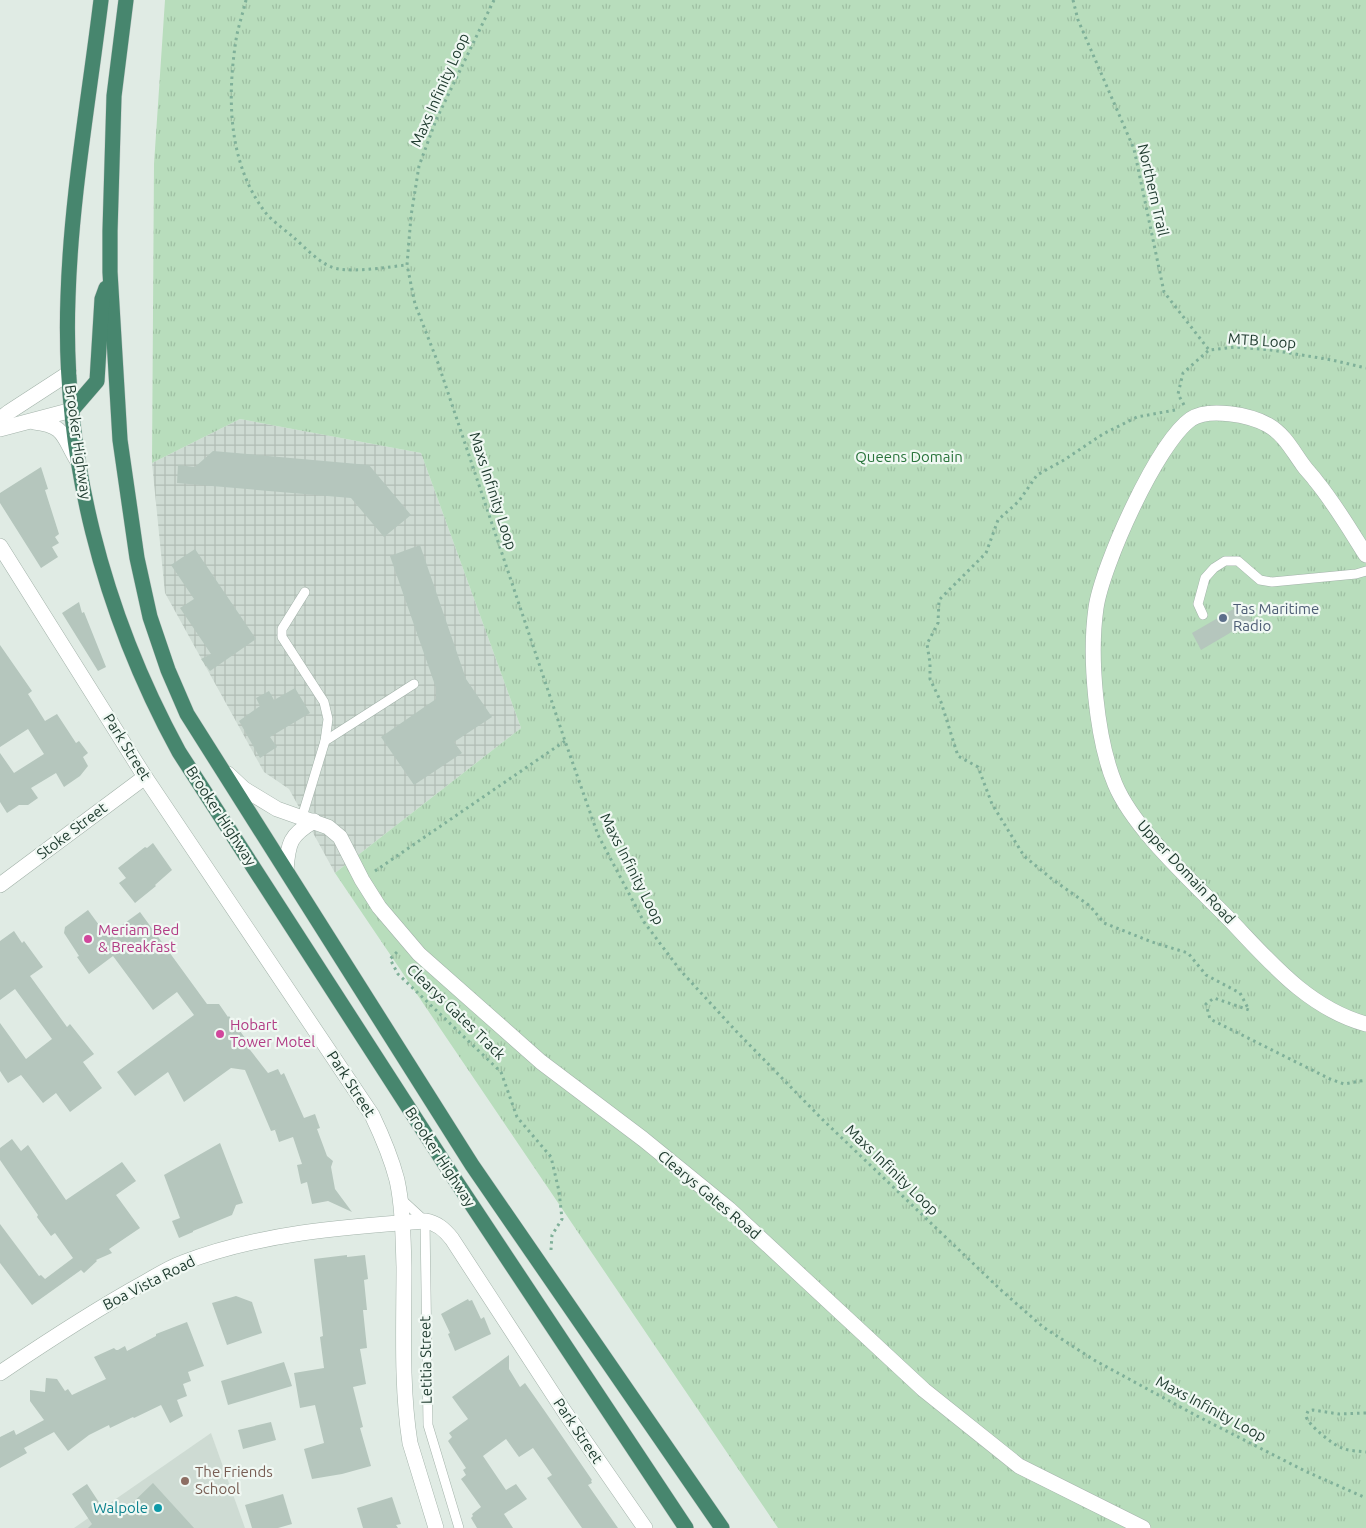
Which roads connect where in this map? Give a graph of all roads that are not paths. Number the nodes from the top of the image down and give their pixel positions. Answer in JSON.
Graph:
{"nodes":[{"id":1,"x":101,"y":0,"type":"edge"},
{"id":2,"x":126,"y":0,"type":"edge"},
{"id":3,"x":110,"y":272,"type":"junction"},
{"id":4,"x":69,"y":373,"type":"junction"},
{"id":5,"x":72,"y":410,"type":"junction"},
{"id":6,"x":0,"y":420,"type":"edge"},
{"id":7,"x":24,"y":422,"type":"junction"},
{"id":8,"x":0,"y":429,"type":"edge"},
{"id":9,"x":78,"y":461,"type":"junction"},
{"id":10,"x":0,"y":546,"type":"edge"},
{"id":11,"x":1366,"y":555,"type":"edge"},
{"id":12,"x":1366,"y":571,"type":"edge"},
{"id":13,"x":305,"y":592,"type":"dead end"},
{"id":14,"x":1203,"y":615,"type":"dead end"},
{"id":15,"x":414,"y":684,"type":"dead end"},
{"id":16,"x":325,"y":741,"type":"junction"},
{"id":17,"x":223,"y":770,"type":"junction"},
{"id":18,"x":145,"y":777,"type":"junction"},
{"id":19,"x":308,"y":819,"type":"junction"},
{"id":20,"x":286,"y":870,"type":"junction"},
{"id":21,"x":0,"y":885,"type":"edge"},
{"id":22,"x":1366,"y":1024,"type":"edge"},
{"id":23,"x":400,"y":1198,"type":"junction"},
{"id":24,"x":424,"y":1221,"type":"junction"},
{"id":25,"x":403,"y":1222,"type":"junction"},
{"id":26,"x":0,"y":1373,"type":"edge"},
{"id":27,"x":436,"y":1528,"type":"edge"},
{"id":28,"x":459,"y":1528,"type":"edge"},
{"id":29,"x":645,"y":1528,"type":"edge"},
{"id":30,"x":686,"y":1528,"type":"edge"},
{"id":31,"x":722,"y":1528,"type":"edge"},
{"id":32,"x":1143,"y":1528,"type":"edge"}],
"edges":[{"from":1,"to":4,"type":"highway","name":"Brooker Highway"},
{"from":2,"to":3,"type":"highway","name":"Brooker Highway"},
{"from":3,"to":5,"type":"highway"},
{"from":3,"to":17,"type":"highway","name":"Brooker Highway"},
{"from":4,"to":5,"type":"highway","name":"Brooker Highway"},
{"from":4,"to":6,"type":"street"},
{"from":5,"to":7,"type":"street"},
{"from":5,"to":9,"type":"highway","name":"Brooker Highway"},
{"from":7,"to":8,"type":"street"},
{"from":7,"to":9,"type":"street"},
{"from":9,"to":30,"type":"highway","name":"Brooker Highway"},
{"from":10,"to":18,"type":"street","name":"Park Street"},
{"from":11,"to":22,"type":"street","name":"Upper Domain Road"},
{"from":12,"to":14,"type":"lane"},
{"from":13,"to":16,"type":"lane"},
{"from":15,"to":16,"type":"lane"},
{"from":16,"to":19,"type":"lane"},
{"from":17,"to":19,"type":"street","name":"Clearys Gates Road"},
{"from":17,"to":20,"type":"highway","name":"Brooker Highway"},
{"from":18,"to":21,"type":"street","name":"Stoke Street"},
{"from":18,"to":23,"type":"street","name":"Park Street"},
{"from":19,"to":20,"type":"street"},
{"from":19,"to":32,"type":"street","name":"Clearys Gates Road"},
{"from":20,"to":31,"type":"highway","name":"Brooker Highway"},
{"from":23,"to":24,"type":"lane"},
{"from":23,"to":25,"type":"street","name":"Park Street"},
{"from":24,"to":25,"type":"street","name":"Park Street"},
{"from":24,"to":28,"type":"lane","name":"Letitia Street"},
{"from":24,"to":29,"type":"street","name":"Park Street"},
{"from":25,"to":26,"type":"street","name":"Boa Vista Road"},
{"from":25,"to":27,"type":"street","name":"Letitia Street"}]}
